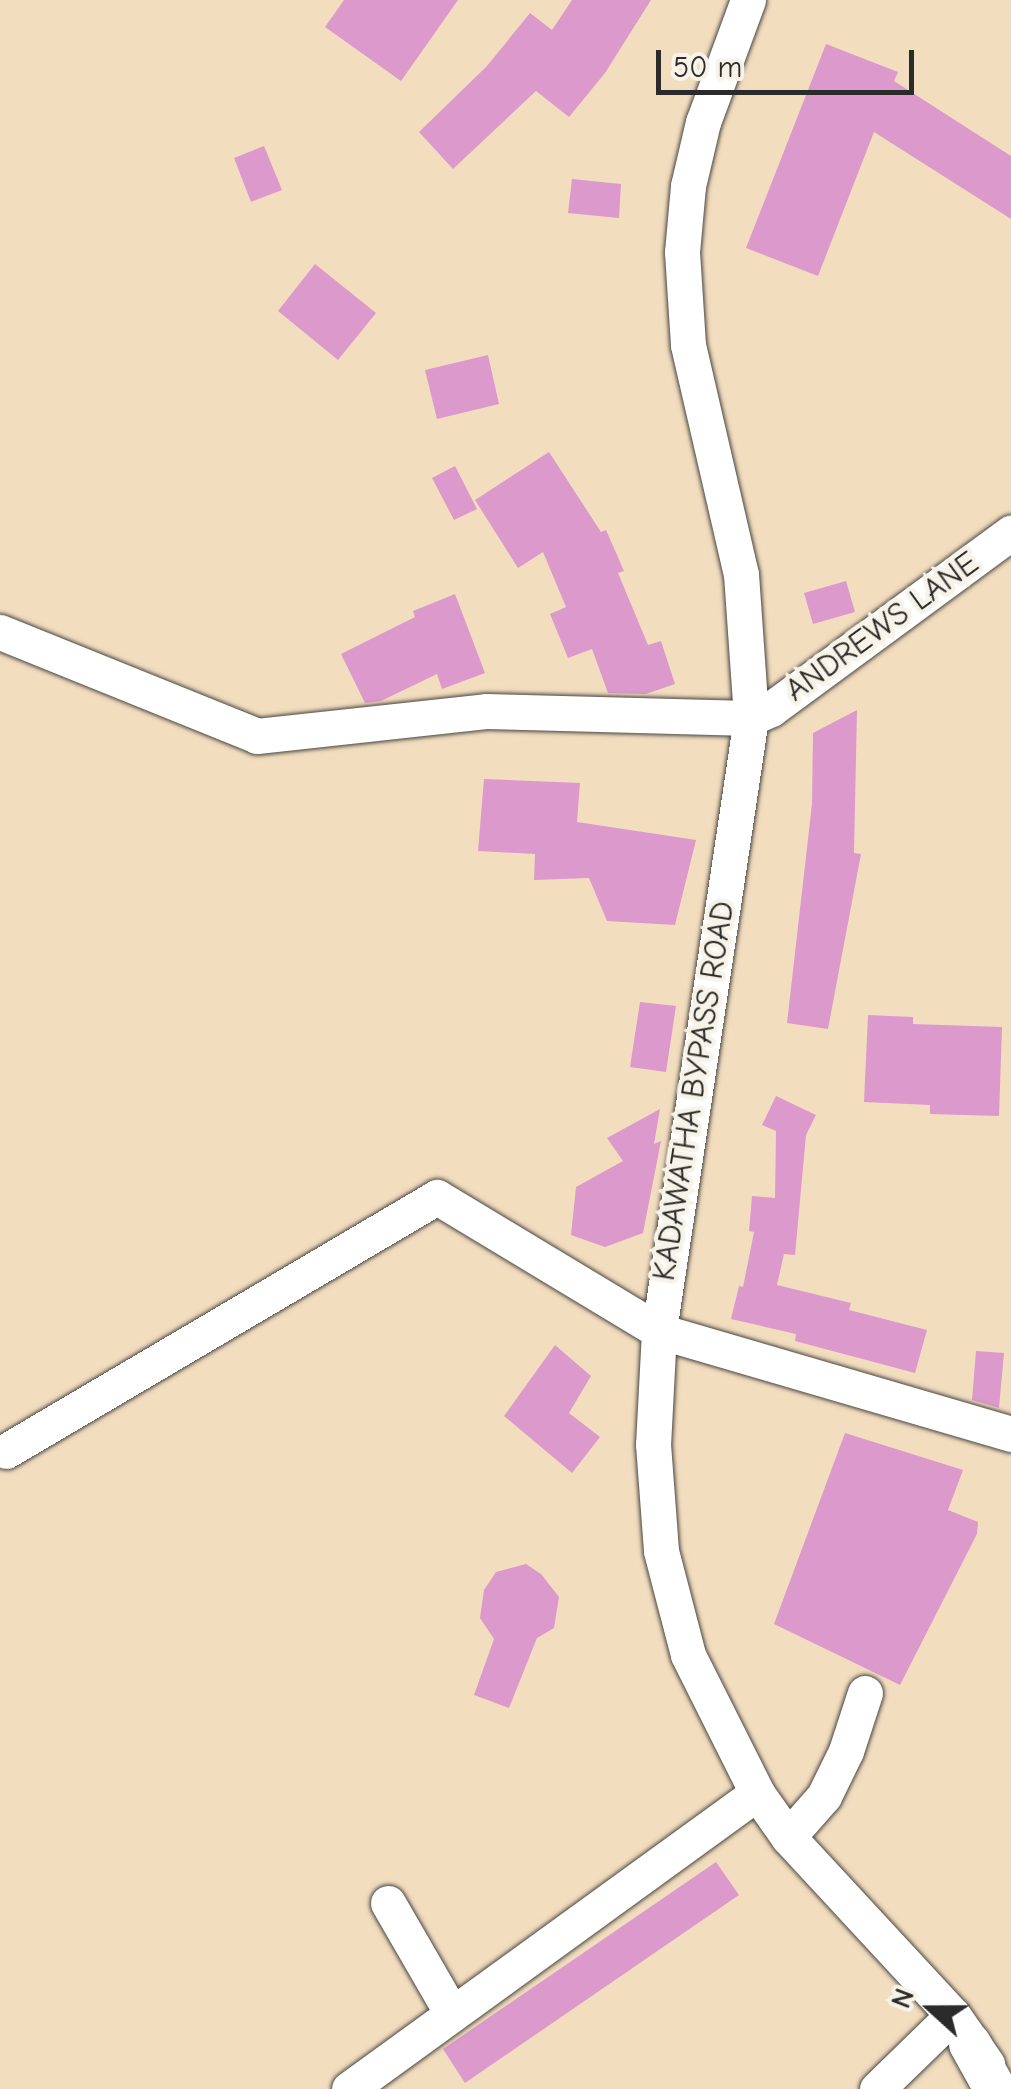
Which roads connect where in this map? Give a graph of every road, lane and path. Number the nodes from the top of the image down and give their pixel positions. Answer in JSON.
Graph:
{"nodes":[{"id":1,"x":748,"y":0,"type":"edge"},
{"id":2,"x":1011,"y":532,"type":"edge"},
{"id":3,"x":0,"y":632,"type":"edge"},
{"id":4,"x":751,"y":718,"type":"junction"},
{"id":5,"x":659,"y":1331,"type":"junction"},
{"id":6,"x":1011,"y":1434,"type":"edge"},
{"id":7,"x":6,"y":1451,"type":"dead end"},
{"id":8,"x":865,"y":1693,"type":"dead end"},
{"id":9,"x":757,"y":1793,"type":"junction"},
{"id":10,"x":788,"y":1837,"type":"junction"},
{"id":11,"x":388,"y":1903,"type":"dead end"},
{"id":12,"x":452,"y":2014,"type":"junction"},
{"id":13,"x":992,"y":2063,"type":"edge"},
{"id":14,"x":349,"y":2089,"type":"edge"},
{"id":15,"x":878,"y":2089,"type":"edge"}],
"edges":[{"from":1,"to":4,"type":"street","name":"KADAWATHA BYPASS ROAD"},
{"from":2,"to":4,"type":"street","name":"ANDREWS LANE"},
{"from":3,"to":4,"type":"street"},
{"from":4,"to":5,"type":"street","name":"KADAWATHA BYPASS ROAD"},
{"from":5,"to":6,"type":"street"},
{"from":5,"to":7,"type":"street"},
{"from":5,"to":9,"type":"street","name":"KADAWATHA BYPASS ROAD"},
{"from":8,"to":10,"type":"street"},
{"from":9,"to":10,"type":"street","name":"KADAWATHA BYPASS ROAD"},
{"from":9,"to":12,"type":"street"},
{"from":10,"to":13,"type":"street","name":"KADAWATHA BYPASS ROAD"},
{"from":11,"to":12,"type":"street"},
{"from":12,"to":14,"type":"street"},
{"from":13,"to":15,"type":"street"}]}
